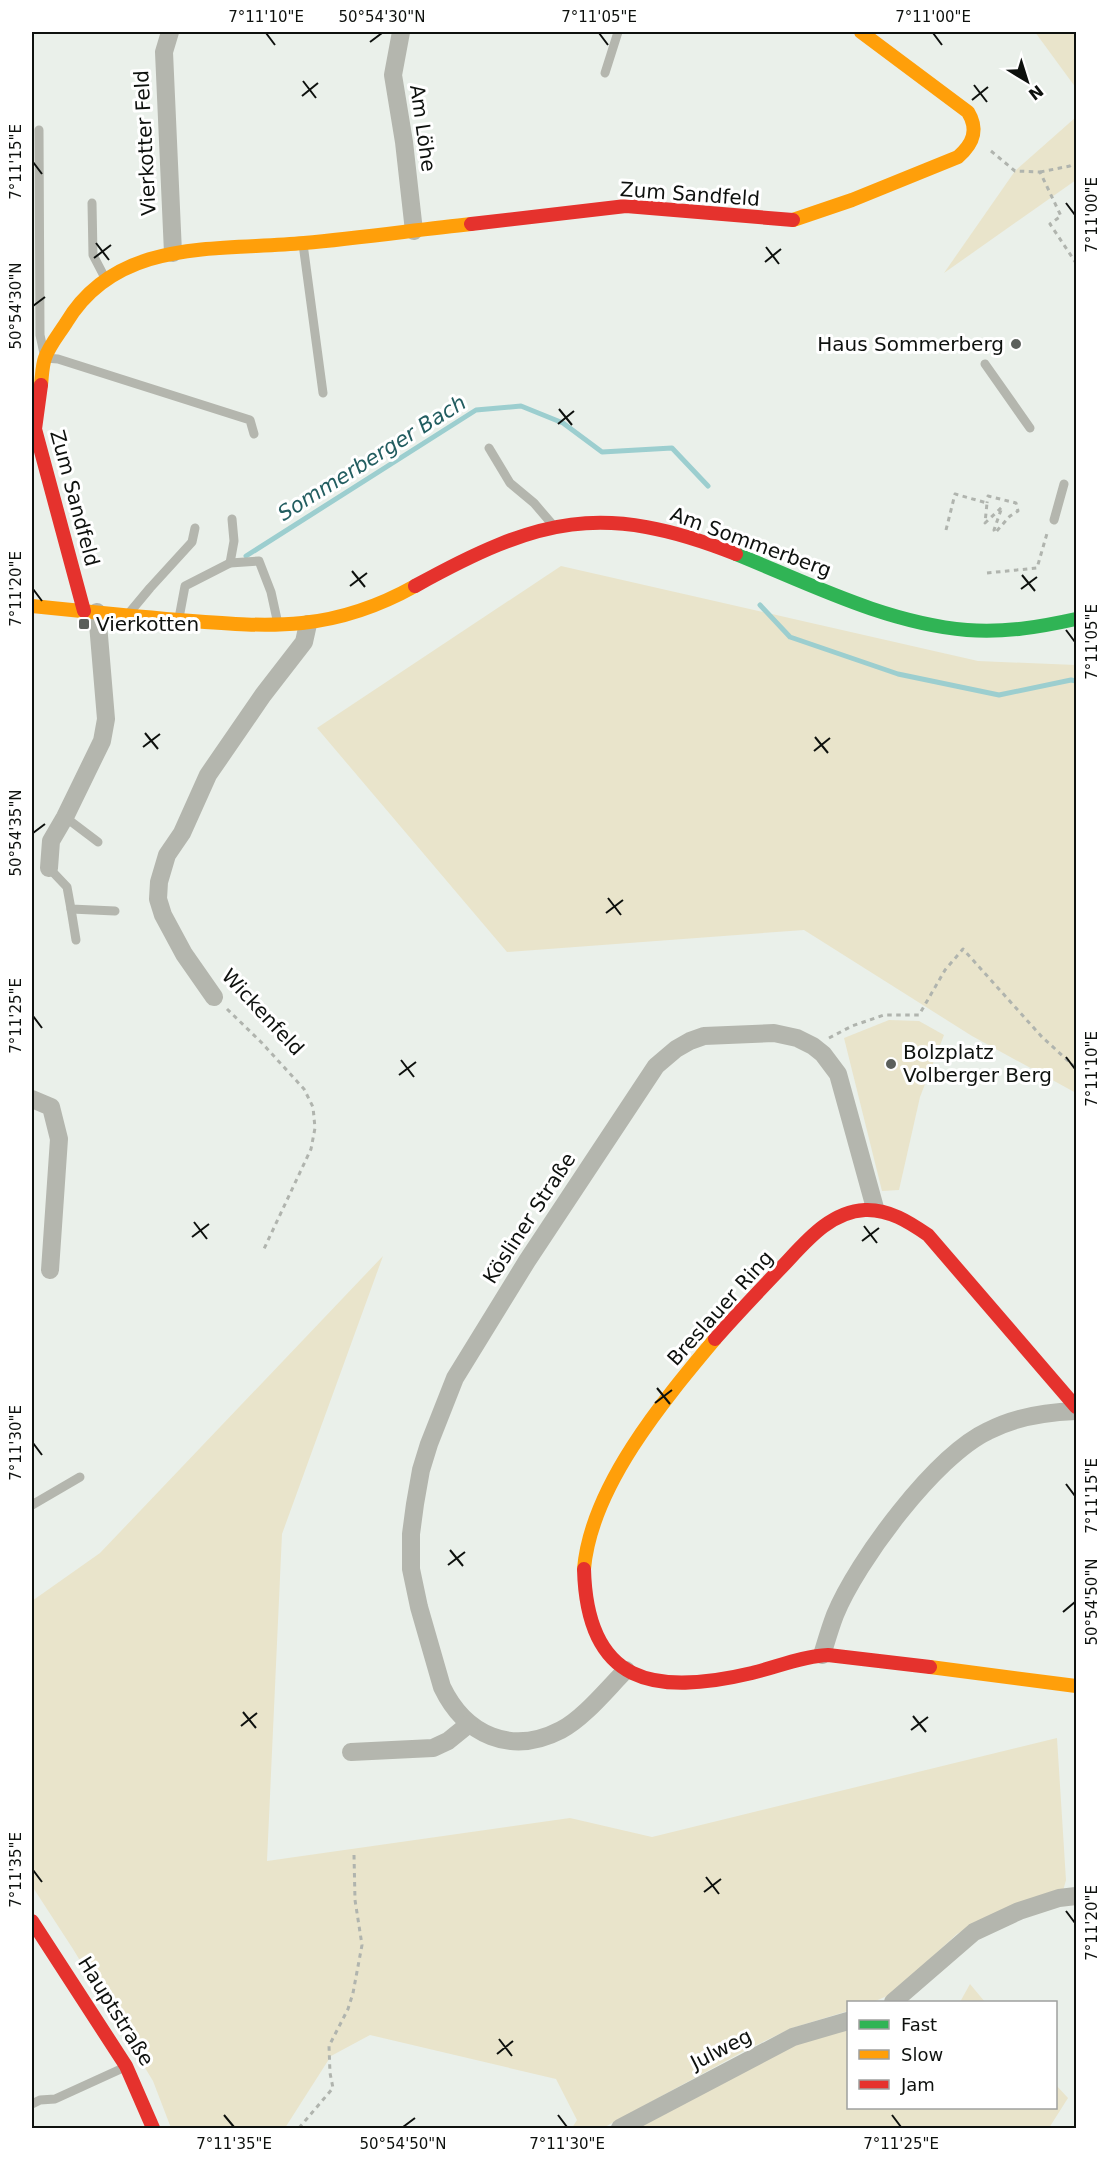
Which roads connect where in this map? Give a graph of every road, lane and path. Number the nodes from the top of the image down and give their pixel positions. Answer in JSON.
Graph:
{"nodes":[{"id":1,"x":170,"y":32,"type":"edge"},
{"id":2,"x":401,"y":32,"type":"edge"},
{"id":3,"x":618,"y":32,"type":"edge"},
{"id":4,"x":861,"y":32,"type":"edge"},
{"id":5,"x":605,"y":73,"type":"dead end"},
{"id":6,"x":39,"y":130,"type":"dead end"},
{"id":7,"x":975,"y":133,"type":"junction"},
{"id":8,"x":1077,"y":163,"type":"edge"},
{"id":9,"x":1040,"y":172,"type":"junction"},
{"id":10,"x":92,"y":203,"type":"dead end"},
{"id":11,"x":414,"y":231,"type":"junction"},
{"id":12,"x":303,"y":243,"type":"junction"},
{"id":13,"x":173,"y":253,"type":"junction"},
{"id":14,"x":1077,"y":263,"type":"edge"},
{"id":15,"x":105,"y":278,"type":"junction"},
{"id":16,"x":45,"y":358,"type":"junction"},
{"id":17,"x":985,"y":364,"type":"dead end"},
{"id":18,"x":323,"y":393,"type":"dead end"},
{"id":19,"x":1030,"y":429,"type":"dead end"},
{"id":20,"x":254,"y":434,"type":"dead end"},
{"id":21,"x":489,"y":448,"type":"dead end"},
{"id":22,"x":1064,"y":484,"type":"dead end"},
{"id":23,"x":987,"y":503,"type":"junction"},
{"id":24,"x":232,"y":519,"type":"dead end"},
{"id":25,"x":1054,"y":520,"type":"dead end"},
{"id":26,"x":554,"y":526,"type":"junction"},
{"id":27,"x":195,"y":528,"type":"dead end"},
{"id":28,"x":1048,"y":529,"type":"dead end"},
{"id":29,"x":946,"y":530,"type":"dead end"},
{"id":30,"x":230,"y":563,"type":"junction"},
{"id":31,"x":987,"y":573,"type":"dead end"},
{"id":32,"x":32,"y":606,"type":"edge"},
{"id":33,"x":90,"y":612,"type":"junction"},
{"id":34,"x":128,"y":615,"type":"junction"},
{"id":35,"x":1077,"y":619,"type":"edge"},
{"id":36,"x":178,"y":620,"type":"junction"},
{"id":37,"x":308,"y":624,"type":"junction"},
{"id":38,"x":279,"y":626,"type":"junction"},
{"id":39,"x":65,"y":817,"type":"junction"},
{"id":40,"x":99,"y":842,"type":"dead end"},
{"id":41,"x":49,"y":868,"type":"joint"},
{"id":42,"x":71,"y":909,"type":"junction"},
{"id":43,"x":115,"y":911,"type":"dead end"},
{"id":44,"x":76,"y":940,"type":"dead end"},
{"id":45,"x":214,"y":997,"type":"joint"},
{"id":46,"x":813,"y":1046,"type":"junction"},
{"id":47,"x":1077,"y":1068,"type":"edge"},
{"id":48,"x":32,"y":1100,"type":"edge"},
{"id":49,"x":875,"y":1208,"type":"junction"},
{"id":50,"x":263,"y":1251,"type":"dead end"},
{"id":51,"x":50,"y":1270,"type":"dead end"},
{"id":52,"x":1077,"y":1409,"type":"edge"},
{"id":53,"x":80,"y":1477,"type":"dead end"},
{"id":54,"x":32,"y":1505,"type":"edge"},
{"id":55,"x":822,"y":1655,"type":"junction"},
{"id":56,"x":626,"y":1670,"type":"junction"},
{"id":57,"x":1077,"y":1686,"type":"edge"},
{"id":58,"x":470,"y":1724,"type":"junction"},
{"id":59,"x":351,"y":1752,"type":"dead end"},
{"id":60,"x":354,"y":1855,"type":"dead end"},
{"id":61,"x":1077,"y":1896,"type":"edge"},
{"id":62,"x":32,"y":1921,"type":"edge"},
{"id":63,"x":894,"y":2001,"type":"edge"},
{"id":64,"x":847,"y":2022,"type":"edge"},
{"id":65,"x":126,"y":2066,"type":"junction"},
{"id":66,"x":32,"y":2104,"type":"edge"},
{"id":67,"x":153,"y":2128,"type":"edge"},
{"id":68,"x":299,"y":2128,"type":"edge"},
{"id":69,"x":620,"y":2128,"type":"edge"}],
"edges":[{"from":1,"to":13,"type":"street","name":"Vierkotter Feld"},
{"from":2,"to":11,"type":"street","name":"Am Löhe"},
{"from":3,"to":5,"type":"lane"},
{"from":4,"to":7,"type":"street"},
{"from":6,"to":16,"type":"lane"},
{"from":7,"to":9,"type":"path"},
{"from":7,"to":11,"type":"street","name":"Zum Sandfeld"},
{"from":8,"to":9,"type":"path"},
{"from":9,"to":14,"type":"path"},
{"from":10,"to":15,"type":"lane"},
{"from":11,"to":12,"type":"street","name":"Zum Sandfeld"},
{"from":12,"to":13,"type":"street","name":"Zum Sandfeld"},
{"from":12,"to":18,"type":"lane"},
{"from":13,"to":15,"type":"street","name":"Zum Sandfeld"},
{"from":15,"to":16,"type":"street","name":"Zum Sandfeld"},
{"from":16,"to":20,"type":"lane"},
{"from":16,"to":33,"type":"street","name":"Zum Sandfeld"},
{"from":17,"to":19,"type":"lane"},
{"from":21,"to":26,"type":"lane"},
{"from":22,"to":25,"type":"lane"},
{"from":23,"to":23,"type":"path"},
{"from":23,"to":29,"type":"path"},
{"from":24,"to":30,"type":"lane"},
{"from":26,"to":35,"type":"street","name":"Am Sommerberg"},
{"from":26,"to":37,"type":"street","name":"Am Sommerberg"},
{"from":27,"to":34,"type":"lane"},
{"from":28,"to":31,"type":"path"},
{"from":30,"to":36,"type":"lane"},
{"from":30,"to":38,"type":"lane"},
{"from":32,"to":33,"type":"street","name":"Am Sommerberg"},
{"from":33,"to":34,"type":"street","name":"Am Sommerberg"},
{"from":33,"to":39,"type":"street"},
{"from":34,"to":36,"type":"street","name":"Am Sommerberg"},
{"from":36,"to":38,"type":"street","name":"Am Sommerberg"},
{"from":37,"to":38,"type":"street","name":"Am Sommerberg"},
{"from":37,"to":45,"type":"street","name":"Wickenfeld"},
{"from":39,"to":40,"type":"lane"},
{"from":39,"to":41,"type":"street"},
{"from":41,"to":42,"type":"lane"},
{"from":42,"to":43,"type":"lane"},
{"from":42,"to":44,"type":"lane"},
{"from":45,"to":50,"type":"path","name":"Wickenfeld"},
{"from":46,"to":47,"type":"path"},
{"from":46,"to":49,"type":"street","name":"Kösliner Straße"},
{"from":46,"to":58,"type":"street","name":"Kösliner Straße"},
{"from":48,"to":51,"type":"street"},
{"from":49,"to":52,"type":"street"},
{"from":49,"to":56,"type":"street","name":"Breslauer Ring"},
{"from":52,"to":55,"type":"street"},
{"from":53,"to":54,"type":"lane"},
{"from":55,"to":56,"type":"street","name":"Breslauer Ring"},
{"from":55,"to":57,"type":"street","name":"Breslauer Ring"},
{"from":56,"to":58,"type":"street","name":"Kösliner Straße"},
{"from":58,"to":59,"type":"street"},
{"from":60,"to":68,"type":"path"},
{"from":61,"to":63,"type":"street"},
{"from":62,"to":65,"type":"street","name":"Hauptstraße"},
{"from":64,"to":69,"type":"street","name":"Julweg"},
{"from":65,"to":66,"type":"lane"},
{"from":65,"to":67,"type":"street","name":"Hauptstraße"}]}
